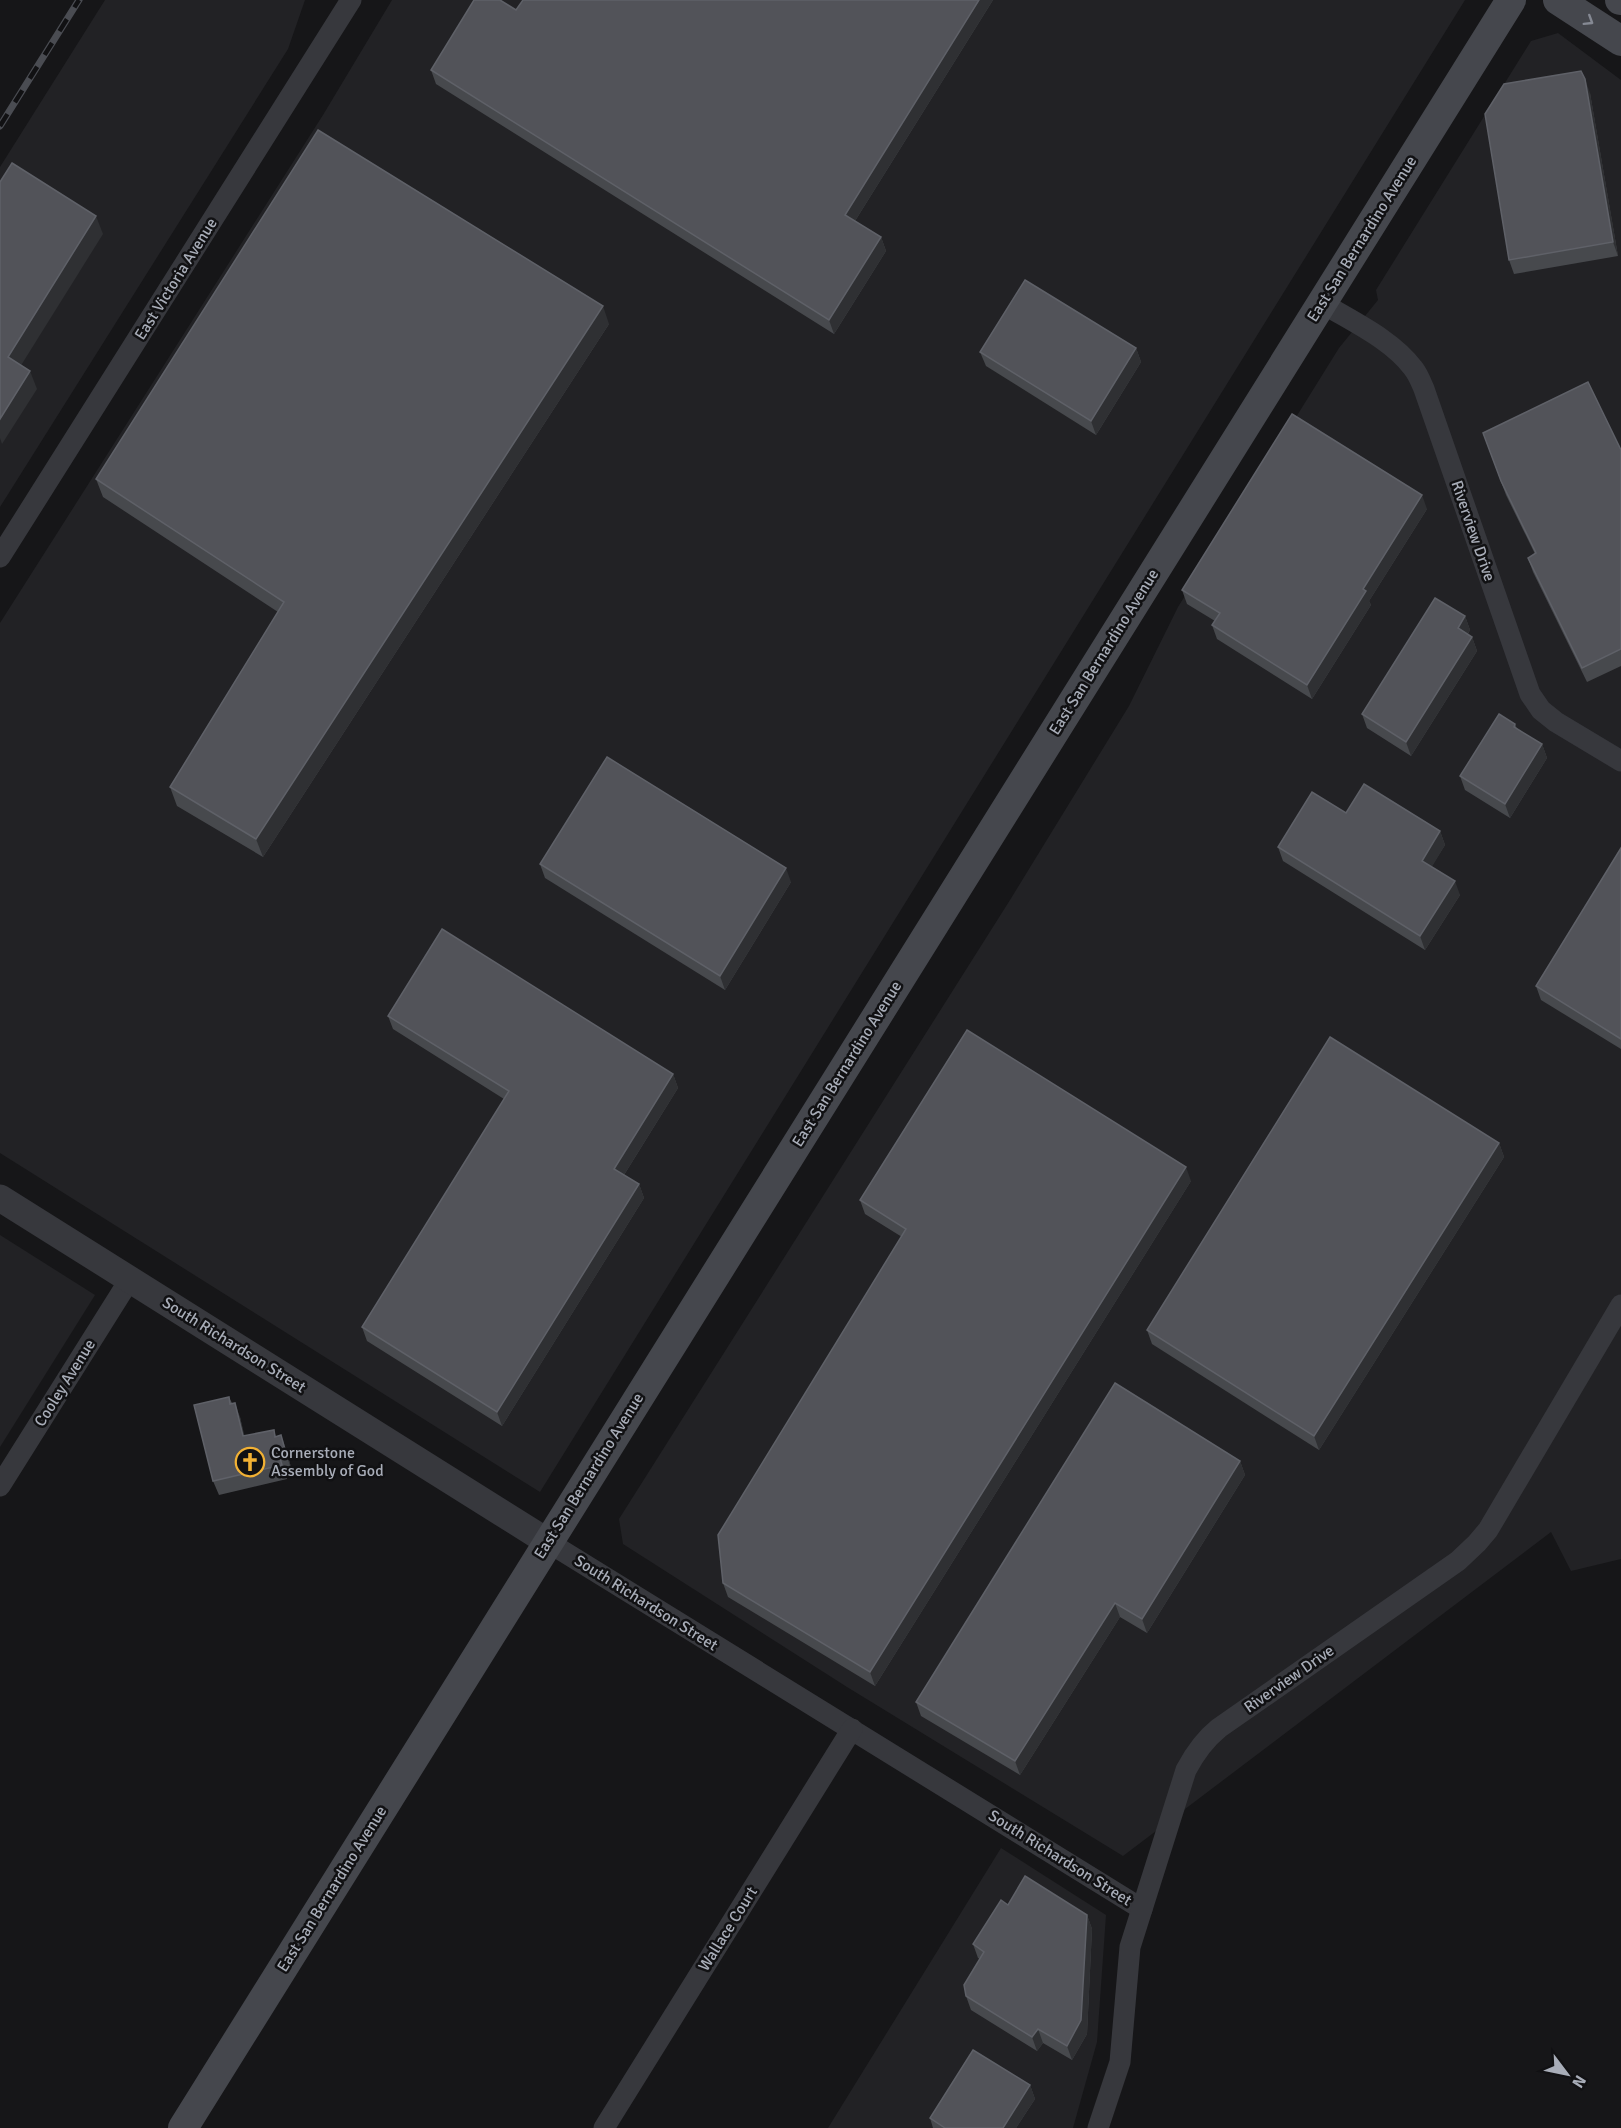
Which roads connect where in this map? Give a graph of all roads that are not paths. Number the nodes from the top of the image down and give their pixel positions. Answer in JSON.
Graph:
{"nodes":[{"id":1,"x":351,"y":0,"type":"edge"},
{"id":2,"x":1511,"y":0,"type":"edge"},
{"id":3,"x":1558,"y":0,"type":"edge"},
{"id":4,"x":1621,"y":41,"type":"edge"},
{"id":5,"x":1322,"y":303,"type":"junction"},
{"id":6,"x":0,"y":557,"type":"edge"},
{"id":7,"x":1621,"y":761,"type":"edge"},
{"id":8,"x":0,"y":1198,"type":"edge"},
{"id":9,"x":130,"y":1279,"type":"junction"},
{"id":10,"x":1621,"y":1305,"type":"edge"},
{"id":11,"x":0,"y":1486,"type":"edge"},
{"id":12,"x":548,"y":1542,"type":"junction"},
{"id":13,"x":852,"y":1729,"type":"junction"},
{"id":14,"x":1142,"y":1909,"type":"junction"},
{"id":15,"x":183,"y":2128,"type":"edge"},
{"id":16,"x":604,"y":2128,"type":"edge"},
{"id":17,"x":1098,"y":2128,"type":"edge"}],
"edges":[{"from":1,"to":6,"type":"street","name":"East Victoria Avenue"},
{"from":2,"to":5,"type":"main road","name":"East San Bernardino Avenue"},
{"from":3,"to":4,"type":"main road","one_way":true},
{"from":5,"to":7,"type":"street","name":"Riverview Drive"},
{"from":5,"to":12,"type":"main road","name":"East San Bernardino Avenue"},
{"from":8,"to":9,"type":"street","name":"South Richardson Street"},
{"from":9,"to":11,"type":"street","name":"Cooley Avenue"},
{"from":9,"to":12,"type":"street","name":"South Richardson Street"},
{"from":10,"to":14,"type":"street","name":"Riverview Drive"},
{"from":12,"to":13,"type":"street","name":"South Richardson Street"},
{"from":12,"to":15,"type":"main road","name":"East San Bernardino Avenue"},
{"from":13,"to":14,"type":"street","name":"South Richardson Street"},
{"from":13,"to":16,"type":"street","name":"Wallace Court"},
{"from":14,"to":17,"type":"street","name":"Riverview Drive"}]}
